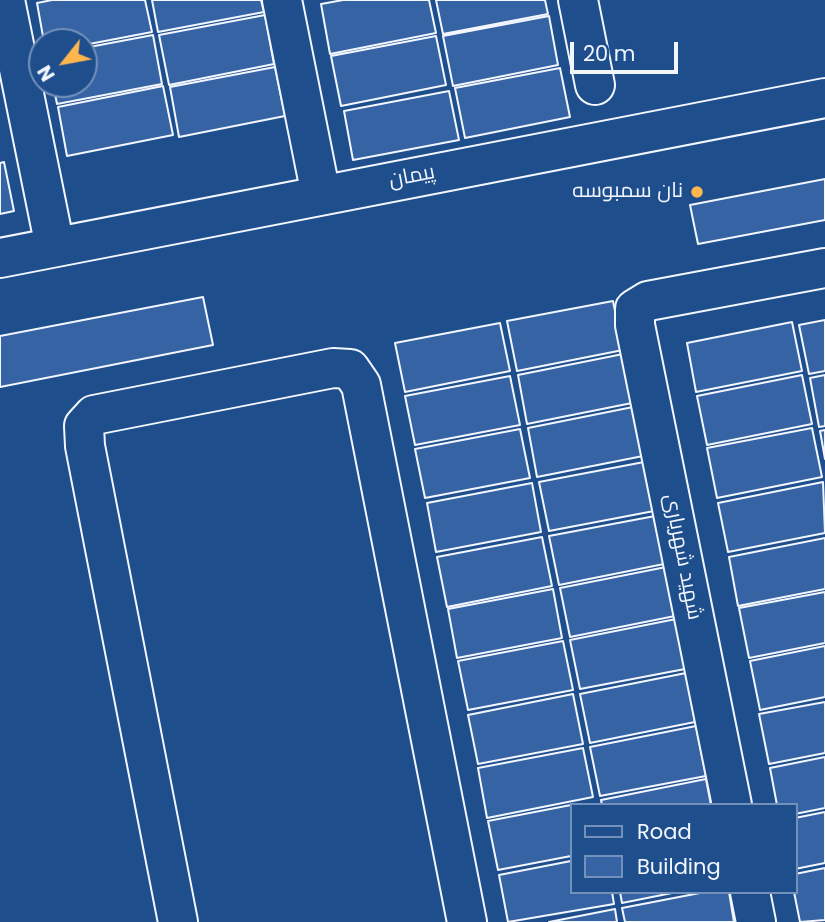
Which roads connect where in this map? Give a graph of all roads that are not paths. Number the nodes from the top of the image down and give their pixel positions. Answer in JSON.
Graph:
{"nodes":[{"id":1,"x":5,"y":0,"type":"edge"},
{"id":2,"x":282,"y":0,"type":"edge"},
{"id":3,"x":578,"y":0,"type":"edge"},
{"id":4,"x":595,"y":85,"type":"dead end"},
{"id":5,"x":825,"y":98,"type":"edge"},
{"id":6,"x":321,"y":195,"type":"junction"},
{"id":7,"x":55,"y":247,"type":"junction"},
{"id":8,"x":0,"y":258,"type":"edge"},
{"id":9,"x":825,"y":268,"type":"edge"},
{"id":10,"x":732,"y":803,"type":"edge"},
{"id":11,"x":750,"y":894,"type":"edge"},
{"id":12,"x":178,"y":922,"type":"edge"},
{"id":13,"x":467,"y":922,"type":"edge"},
{"id":14,"x":756,"y":922,"type":"edge"}],
"edges":[{"from":1,"to":7,"type":"street"},
{"from":2,"to":6,"type":"street"},
{"from":3,"to":4,"type":"street"},
{"from":5,"to":6,"type":"street","name":"پیمان"},
{"from":6,"to":7,"type":"street","name":"پیمان"},
{"from":7,"to":8,"type":"street","name":"پیمان"},
{"from":9,"to":10,"type":"street","name":"شهید شهریاری"},
{"from":11,"to":14,"type":"street"},
{"from":12,"to":13,"type":"street"}]}
